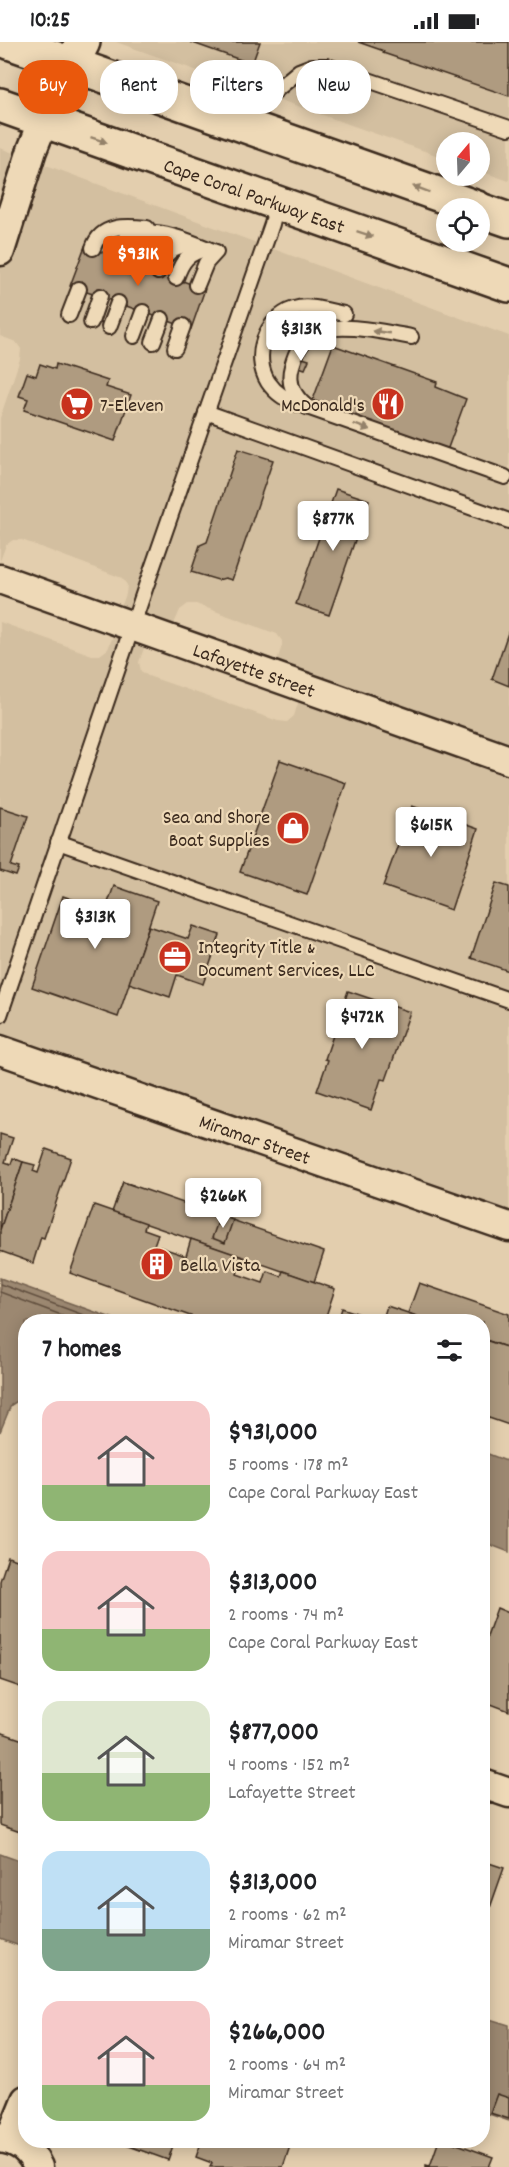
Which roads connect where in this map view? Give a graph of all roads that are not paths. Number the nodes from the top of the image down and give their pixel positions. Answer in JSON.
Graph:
{"nodes":[{"id":1,"x":9,"y":42,"type":"edge"},
{"id":2,"x":78,"y":53,"type":"edge"},
{"id":3,"x":0,"y":105,"type":"edge"},
{"id":4,"x":44,"y":120,"type":"junction"},
{"id":5,"x":236,"y":123,"type":"junction"},
{"id":6,"x":509,"y":128,"type":"edge"},
{"id":7,"x":447,"y":198,"type":"edge"},
{"id":8,"x":277,"y":203,"type":"junction"},
{"id":9,"x":490,"y":213,"type":"edge"},
{"id":10,"x":509,"y":220,"type":"edge"},
{"id":11,"x":169,"y":236,"type":"junction"},
{"id":12,"x":203,"y":247,"type":"junction"},
{"id":13,"x":93,"y":248,"type":"dead end"},
{"id":14,"x":0,"y":251,"type":"edge"},
{"id":15,"x":114,"y":256,"type":"dead end"},
{"id":16,"x":133,"y":262,"type":"dead end"},
{"id":17,"x":158,"y":272,"type":"dead end"},
{"id":18,"x":176,"y":278,"type":"dead end"},
{"id":19,"x":197,"y":285,"type":"dead end"},
{"id":20,"x":509,"y":285,"type":"edge"},
{"id":21,"x":78,"y":289,"type":"dead end"},
{"id":22,"x":100,"y":296,"type":"dead end"},
{"id":23,"x":118,"y":303,"type":"dead end"},
{"id":24,"x":143,"y":312,"type":"dead end"},
{"id":25,"x":344,"y":314,"type":"dead end"},
{"id":26,"x":69,"y":315,"type":"dead end"},
{"id":27,"x":162,"y":319,"type":"dead end"},
{"id":28,"x":91,"y":322,"type":"dead end"},
{"id":29,"x":183,"y":326,"type":"dead end"},
{"id":30,"x":109,"y":327,"type":"dead end"},
{"id":31,"x":134,"y":336,"type":"dead end"},
{"id":32,"x":411,"y":337,"type":"dead end"},
{"id":33,"x":153,"y":342,"type":"dead end"},
{"id":34,"x":175,"y":348,"type":"dead end"},
{"id":35,"x":307,"y":407,"type":"junction"},
{"id":36,"x":206,"y":412,"type":"junction"},
{"id":37,"x":505,"y":477,"type":"dead end"},
{"id":38,"x":509,"y":521,"type":"edge"},
{"id":39,"x":0,"y":579,"type":"edge"},
{"id":40,"x":132,"y":625,"type":"junction"},
{"id":41,"x":509,"y":760,"type":"edge"},
{"id":42,"x":58,"y":842,"type":"junction"},
{"id":43,"x":509,"y":1000,"type":"edge"},
{"id":44,"x":0,"y":1015,"type":"edge"},
{"id":45,"x":0,"y":1050,"type":"edge"},
{"id":46,"x":509,"y":1227,"type":"edge"},
{"id":47,"x":490,"y":1786,"type":"edge"},
{"id":48,"x":509,"y":1793,"type":"edge"},
{"id":49,"x":18,"y":2114,"type":"edge"},
{"id":50,"x":5,"y":2138,"type":"edge"},
{"id":51,"x":26,"y":2148,"type":"edge"},
{"id":52,"x":38,"y":2167,"type":"edge"}],
"edges":[{"from":1,"to":2,"type":"main road"},
{"from":2,"to":4,"type":"main road"},
{"from":2,"to":5,"type":"main road"},
{"from":3,"to":4,"type":"main road","name":"Cape Coral Parkway East"},
{"from":4,"to":8,"type":"main road","name":"Cape Coral Parkway East","one_way":true},
{"from":4,"to":14,"type":"street"},
{"from":5,"to":6,"type":"lane"},
{"from":7,"to":5,"type":"main road","one_way":true},
{"from":8,"to":20,"type":"main road","name":"Cape Coral Parkway East","one_way":true},
{"from":8,"to":36,"type":"lane"},
{"from":9,"to":10,"type":"main road"},
{"from":11,"to":12,"type":"lane"},
{"from":11,"to":13,"type":"lane"},
{"from":11,"to":15,"type":"lane"},
{"from":11,"to":16,"type":"lane"},
{"from":12,"to":17,"type":"lane"},
{"from":12,"to":18,"type":"lane"},
{"from":12,"to":19,"type":"lane"},
{"from":21,"to":26,"type":"lane"},
{"from":22,"to":28,"type":"lane"},
{"from":23,"to":30,"type":"lane"},
{"from":24,"to":31,"type":"lane"},
{"from":25,"to":35,"type":"lane"},
{"from":27,"to":33,"type":"lane"},
{"from":29,"to":34,"type":"lane"},
{"from":32,"to":35,"type":"lane","one_way":true},
{"from":35,"to":37,"type":"lane","one_way":true},
{"from":36,"to":38,"type":"lane"},
{"from":36,"to":40,"type":"lane"},
{"from":39,"to":40,"type":"street","name":"Lafayette Street"},
{"from":40,"to":41,"type":"street","name":"Lafayette Street"},
{"from":40,"to":42,"type":"lane"},
{"from":42,"to":43,"type":"lane"},
{"from":42,"to":44,"type":"lane"},
{"from":45,"to":46,"type":"street","name":"Miramar Street"},
{"from":47,"to":48,"type":"street"},
{"from":49,"to":50,"type":"street"},
{"from":51,"to":52,"type":"street"}]}
